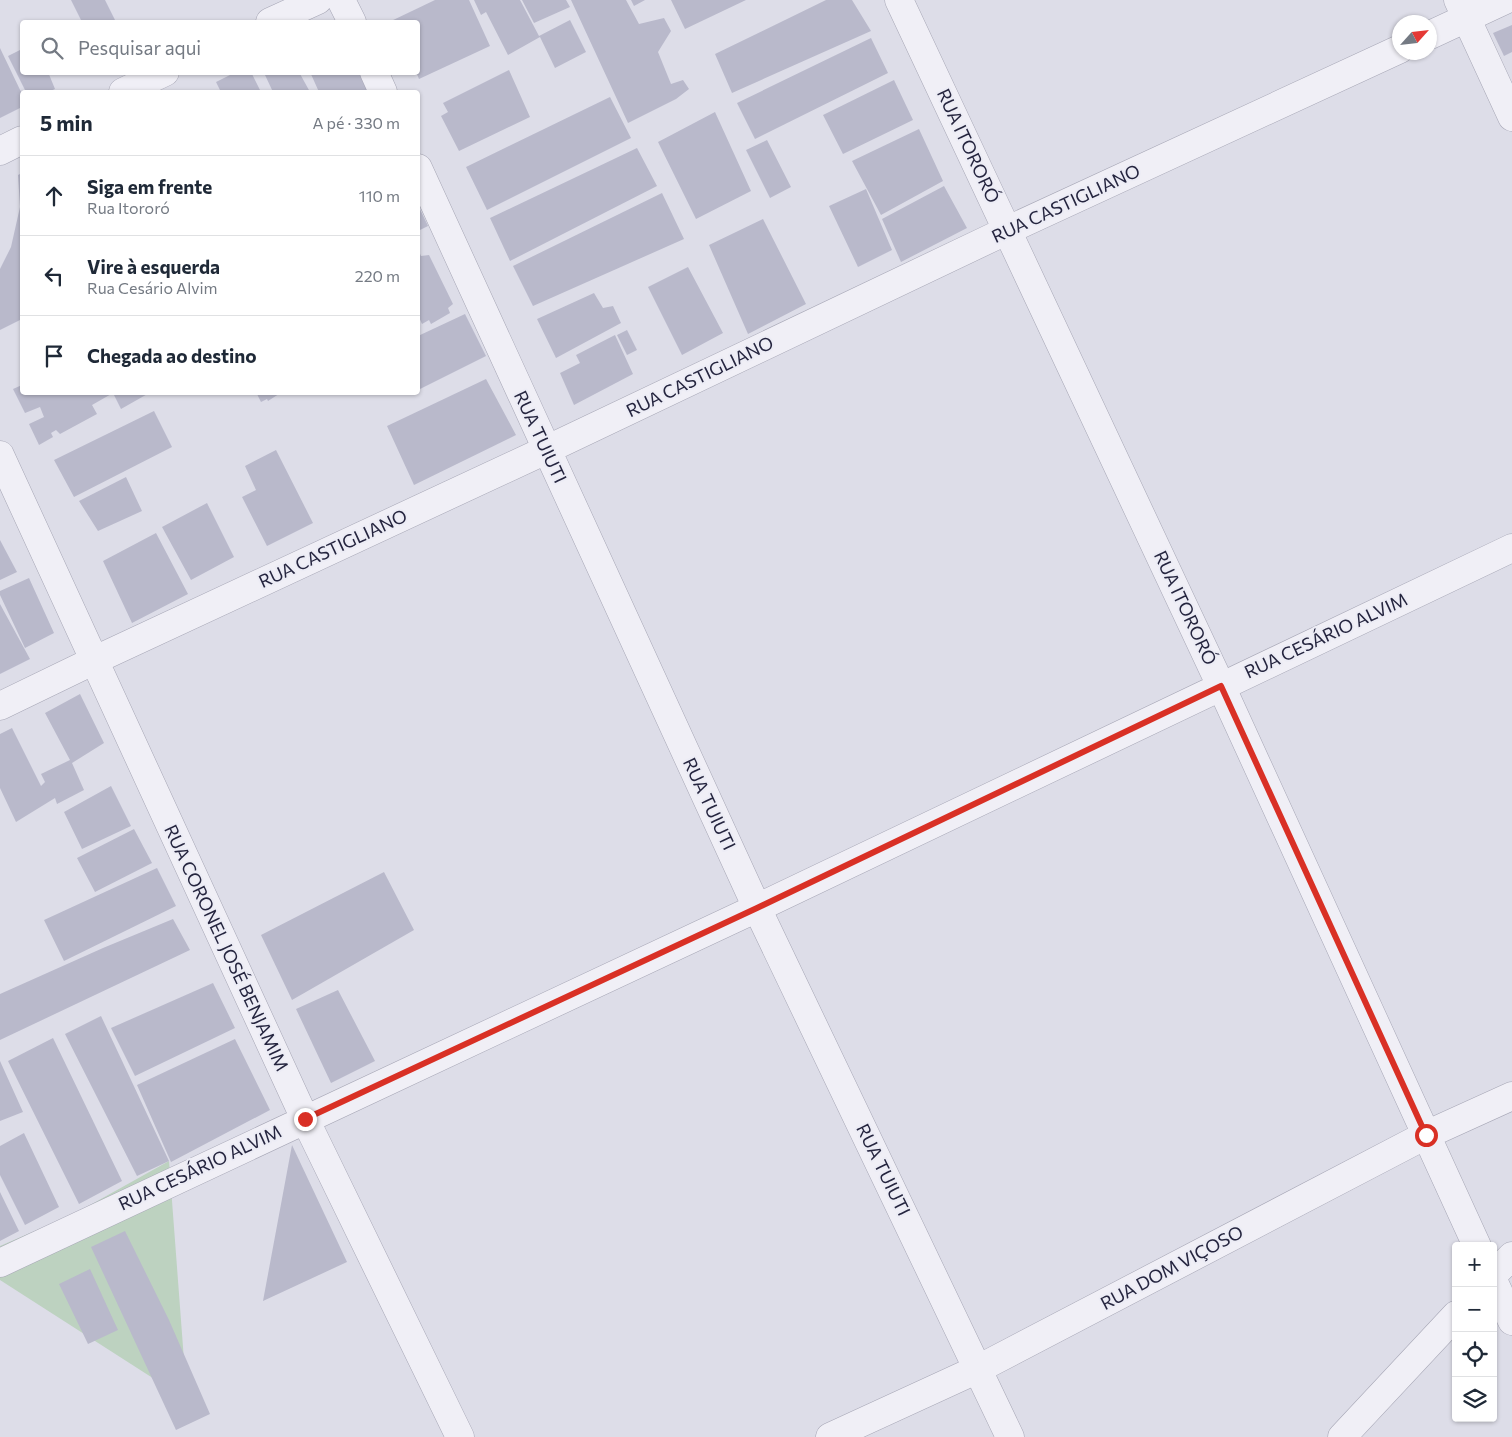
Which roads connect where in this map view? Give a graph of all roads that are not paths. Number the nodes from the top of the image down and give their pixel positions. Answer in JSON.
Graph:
{"nodes":[{"id":1,"x":318,"y":0,"type":"edge"},
{"id":2,"x":341,"y":0,"type":"edge"},
{"id":3,"x":899,"y":0,"type":"edge"},
{"id":4,"x":1505,"y":0,"type":"edge"},
{"id":5,"x":1463,"y":9,"type":"edge"},
{"id":6,"x":274,"y":20,"type":"edge"},
{"id":7,"x":351,"y":20,"type":"edge"},
{"id":8,"x":1437,"y":29,"type":"edge"},
{"id":9,"x":1392,"y":53,"type":"edge"},
{"id":10,"x":159,"y":75,"type":"edge"},
{"id":11,"x":375,"y":75,"type":"edge"},
{"id":12,"x":127,"y":90,"type":"edge"},
{"id":13,"x":382,"y":90,"type":"edge"},
{"id":14,"x":1512,"y":117,"type":"edge"},
{"id":15,"x":20,"y":141,"type":"edge"},
{"id":16,"x":0,"y":151,"type":"edge"},
{"id":17,"x":420,"y":172,"type":"edge"},
{"id":18,"x":1008,"y":230,"type":"junction"},
{"id":19,"x":546,"y":450,"type":"junction"},
{"id":20,"x":0,"y":456,"type":"edge"},
{"id":21,"x":1512,"y":548,"type":"edge"},
{"id":22,"x":95,"y":660,"type":"junction"},
{"id":23,"x":1221,"y":686,"type":"junction"},
{"id":24,"x":0,"y":706,"type":"edge"},
{"id":25,"x":757,"y":908,"type":"junction"},
{"id":26,"x":1512,"y":1096,"type":"edge"},
{"id":27,"x":305,"y":1119,"type":"junction"},
{"id":28,"x":1426,"y":1135,"type":"junction"},
{"id":29,"x":1476,"y":1242,"type":"edge"},
{"id":30,"x":1512,"y":1256,"type":"edge"},
{"id":31,"x":0,"y":1262,"type":"edge"},
{"id":32,"x":1497,"y":1271,"type":"edge"},
{"id":33,"x":1496,"y":1287,"type":"edge"},
{"id":34,"x":1452,"y":1319,"type":"edge"},
{"id":35,"x":1512,"y":1321,"type":"edge"},
{"id":36,"x":978,"y":1369,"type":"junction"},
{"id":37,"x":460,"y":1437,"type":"edge"},
{"id":38,"x":830,"y":1437,"type":"edge"},
{"id":39,"x":1010,"y":1437,"type":"edge"},
{"id":40,"x":1342,"y":1437,"type":"edge"}],
"edges":[{"from":1,"to":6,"type":"street"},
{"from":2,"to":7,"type":"street"},
{"from":3,"to":18,"type":"street","name":"RUA ITORORÓ"},
{"from":4,"to":5,"type":"street"},
{"from":5,"to":8,"type":"street"},
{"from":5,"to":14,"type":"street"},
{"from":9,"to":18,"type":"street","name":"RUA CASTIGLIANO"},
{"from":10,"to":12,"type":"street"},
{"from":11,"to":13,"type":"street"},
{"from":15,"to":16,"type":"street"},
{"from":17,"to":19,"type":"street","name":"RUA TUIUTI"},
{"from":18,"to":19,"type":"street","name":"RUA CASTIGLIANO"},
{"from":18,"to":23,"type":"street","name":"RUA ITORORÓ"},
{"from":19,"to":22,"type":"street","name":"RUA CASTIGLIANO"},
{"from":19,"to":25,"type":"street","name":"RUA TUIUTI"},
{"from":20,"to":22,"type":"street","name":"RUA CORONEL JOSÉ BENJAMIM"},
{"from":21,"to":23,"type":"street","name":"RUA CESÁRIO ALVIM"},
{"from":22,"to":24,"type":"street","name":"RUA CASTIGLIANO"},
{"from":22,"to":27,"type":"street","name":"RUA CORONEL JOSÉ BENJAMIM"},
{"from":23,"to":25,"type":"street","name":"RUA CESÁRIO ALVIM"},
{"from":23,"to":28,"type":"street","name":"RUA ITORORÓ"},
{"from":25,"to":27,"type":"street","name":"RUA CESÁRIO ALVIM"},
{"from":25,"to":36,"type":"street","name":"RUA TUIUTI"},
{"from":26,"to":28,"type":"street","name":"RUA DOM VIÇOSO"},
{"from":27,"to":31,"type":"street","name":"RUA CESÁRIO ALVIM"},
{"from":27,"to":37,"type":"street","name":"RUA CORONEL JOSÉ BENJAMIM"},
{"from":28,"to":29,"type":"street","name":"RUA ITORORÓ"},
{"from":28,"to":36,"type":"street","name":"RUA DOM VIÇOSO"},
{"from":30,"to":32,"type":"street"},
{"from":33,"to":35,"type":"street"},
{"from":34,"to":40,"type":"street"},
{"from":36,"to":38,"type":"street","name":"RUA DOM VIÇOSO"},
{"from":36,"to":39,"type":"street","name":"RUA TUIUTI"}]}
